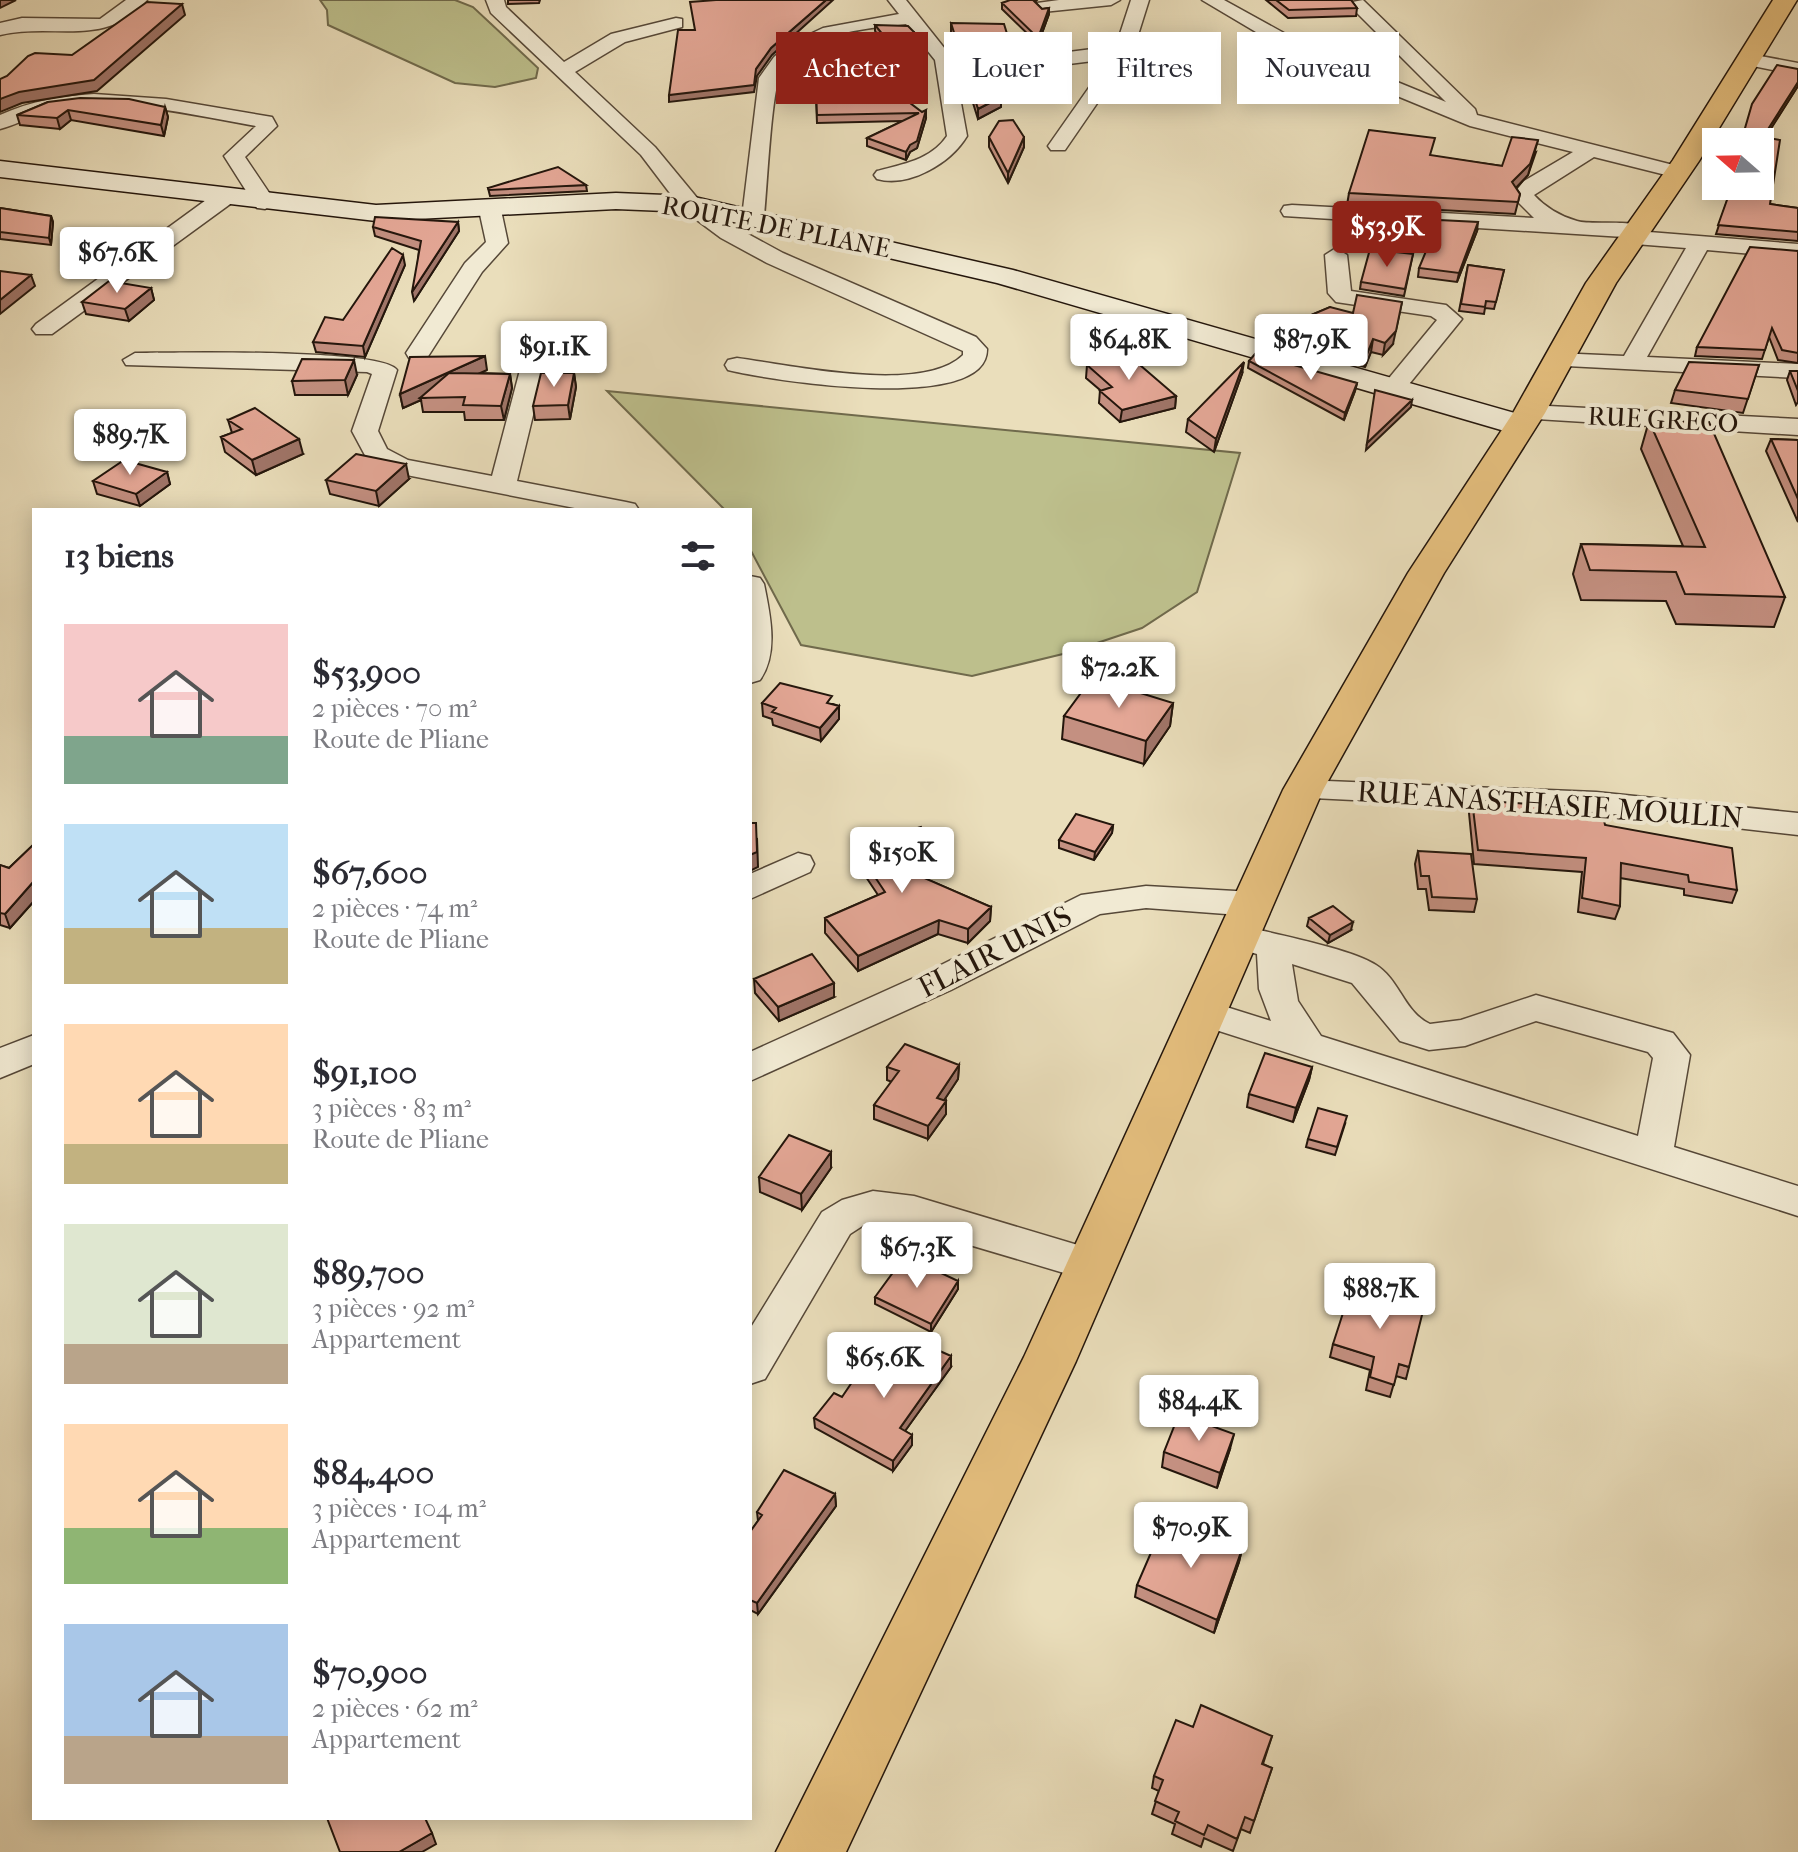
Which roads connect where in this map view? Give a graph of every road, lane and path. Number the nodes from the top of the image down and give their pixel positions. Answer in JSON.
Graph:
{"nodes":[{"id":1,"x":138,"y":0,"type":"edge"},
{"id":2,"x":495,"y":0,"type":"edge"},
{"id":3,"x":897,"y":0,"type":"edge"},
{"id":4,"x":1111,"y":0,"type":"edge"},
{"id":5,"x":1140,"y":0,"type":"edge"},
{"id":6,"x":1211,"y":0,"type":"edge"},
{"id":7,"x":1785,"y":0,"type":"edge"},
{"id":8,"x":1356,"y":3,"type":"edge"},
{"id":9,"x":1043,"y":7,"type":"edge"},
{"id":10,"x":908,"y":18,"type":"junction"},
{"id":11,"x":676,"y":23,"type":"dead end"},
{"id":12,"x":0,"y":29,"type":"edge"},
{"id":13,"x":1130,"y":32,"type":"edge"},
{"id":14,"x":1750,"y":60,"type":"junction"},
{"id":15,"x":1798,"y":69,"type":"edge"},
{"id":16,"x":562,"y":71,"type":"junction"},
{"id":17,"x":1088,"y":103,"type":"edge"},
{"id":18,"x":1477,"y":122,"type":"junction"},
{"id":19,"x":0,"y":123,"type":"edge"},
{"id":20,"x":1058,"y":146,"type":"dead end"},
{"id":21,"x":1590,"y":151,"type":"junction"},
{"id":22,"x":0,"y":169,"type":"edge"},
{"id":23,"x":1678,"y":172,"type":"junction"},
{"id":24,"x":884,"y":175,"type":"dead end"},
{"id":25,"x":225,"y":197,"type":"junction"},
{"id":26,"x":265,"y":203,"type":"junction"},
{"id":27,"x":690,"y":204,"type":"junction"},
{"id":28,"x":490,"y":210,"type":"junction"},
{"id":29,"x":1292,"y":211,"type":"dead end"},
{"id":30,"x":753,"y":217,"type":"junction"},
{"id":31,"x":1579,"y":227,"type":"junction"},
{"id":32,"x":1636,"y":234,"type":"junction"},
{"id":33,"x":1700,"y":242,"type":"junction"},
{"id":34,"x":1798,"y":251,"type":"edge"},
{"id":35,"x":1336,"y":255,"type":"dead end"},
{"id":36,"x":44,"y":329,"type":"dead end"},
{"id":37,"x":418,"y":353,"type":"edge"},
{"id":38,"x":135,"y":360,"type":"dead end"},
{"id":39,"x":1556,"y":360,"type":"junction"},
{"id":40,"x":1631,"y":364,"type":"junction"},
{"id":41,"x":737,"y":365,"type":"dead end"},
{"id":42,"x":532,"y":370,"type":"dead end"},
{"id":43,"x":1798,"y":371,"type":"edge"},
{"id":44,"x":1392,"y":389,"type":"junction"},
{"id":45,"x":1524,"y":419,"type":"junction"},
{"id":46,"x":1798,"y":427,"type":"edge"},
{"id":47,"x":502,"y":487,"type":"junction"},
{"id":48,"x":615,"y":508,"type":"edge"},
{"id":49,"x":752,"y":594,"type":"edge"},
{"id":50,"x":752,"y":669,"type":"edge"},
{"id":51,"x":1303,"y":790,"type":"junction"},
{"id":52,"x":1798,"y":824,"type":"edge"},
{"id":53,"x":798,"y":864,"type":"dead end"},
{"id":54,"x":752,"y":887,"type":"edge"},
{"id":55,"x":1256,"y":929,"type":"junction"},
{"id":56,"x":1204,"y":1013,"type":"junction"},
{"id":57,"x":1309,"y":1047,"type":"junction"},
{"id":58,"x":32,"y":1049,"type":"edge"},
{"id":59,"x":756,"y":1057,"type":"edge"},
{"id":60,"x":0,"y":1064,"type":"edge"},
{"id":61,"x":1653,"y":1158,"type":"junction"},
{"id":62,"x":1798,"y":1201,"type":"edge"},
{"id":63,"x":1091,"y":1265,"type":"junction"},
{"id":64,"x":757,"y":1341,"type":"edge"},
{"id":65,"x":808,"y":1852,"type":"edge"}],
"edges":[{"from":1,"to":12,"type":"street"},
{"from":2,"to":16,"type":"street"},
{"from":3,"to":10,"type":"street"},
{"from":4,"to":9,"type":"street"},
{"from":5,"to":13,"type":"street"},
{"from":6,"to":18,"type":"street"},
{"from":7,"to":14,"type":"main road"},
{"from":8,"to":18,"type":"street"},
{"from":10,"to":24,"type":"street"},
{"from":10,"to":30,"type":"street"},
{"from":11,"to":16,"type":"street"},
{"from":14,"to":15,"type":"street"},
{"from":14,"to":23,"type":"main road"},
{"from":16,"to":27,"type":"street"},
{"from":17,"to":20,"type":"street"},
{"from":18,"to":21,"type":"street"},
{"from":19,"to":26,"type":"street"},
{"from":21,"to":23,"type":"street"},
{"from":21,"to":31,"type":"street"},
{"from":22,"to":25,"type":"street","name":"ROUTE DE PLIANE"},
{"from":23,"to":32,"type":"main road"},
{"from":25,"to":26,"type":"street","name":"ROUTE DE PLIANE"},
{"from":25,"to":36,"type":"street"},
{"from":26,"to":28,"type":"street","name":"ROUTE DE PLIANE"},
{"from":27,"to":28,"type":"street","name":"ROUTE DE PLIANE"},
{"from":27,"to":30,"type":"street","name":"ROUTE DE PLIANE"},
{"from":27,"to":41,"type":"street"},
{"from":28,"to":37,"type":"street"},
{"from":29,"to":31,"type":"street"},
{"from":30,"to":44,"type":"street","name":"ROUTE DE PLIANE"},
{"from":31,"to":32,"type":"street"},
{"from":32,"to":33,"type":"street"},
{"from":32,"to":39,"type":"main road"},
{"from":33,"to":34,"type":"street"},
{"from":33,"to":40,"type":"street"},
{"from":35,"to":44,"type":"street"},
{"from":38,"to":47,"type":"street"},
{"from":39,"to":40,"type":"street"},
{"from":39,"to":45,"type":"main road"},
{"from":40,"to":43,"type":"street"},
{"from":42,"to":47,"type":"street"},
{"from":44,"to":45,"type":"street","name":"ROUTE DE PLIANE"},
{"from":45,"to":46,"type":"street","name":"RUE GRECO"},
{"from":45,"to":51,"type":"main road"},
{"from":47,"to":48,"type":"street"},
{"from":49,"to":50,"type":"street"},
{"from":51,"to":52,"type":"street","name":"RUE ANASTHASIE MOULIN"},
{"from":51,"to":55,"type":"main road"},
{"from":53,"to":54,"type":"street"},
{"from":55,"to":56,"type":"main road"},
{"from":55,"to":57,"type":"street"},
{"from":55,"to":59,"type":"street","name":"FLAIR UNIS"},
{"from":55,"to":61,"type":"street","name":"FLAIR UNIS"},
{"from":56,"to":57,"type":"street"},
{"from":56,"to":63,"type":"main road"},
{"from":57,"to":61,"type":"street"},
{"from":58,"to":60,"type":"street"},
{"from":61,"to":62,"type":"street"},
{"from":63,"to":64,"type":"street"},
{"from":63,"to":65,"type":"main road"}]}
